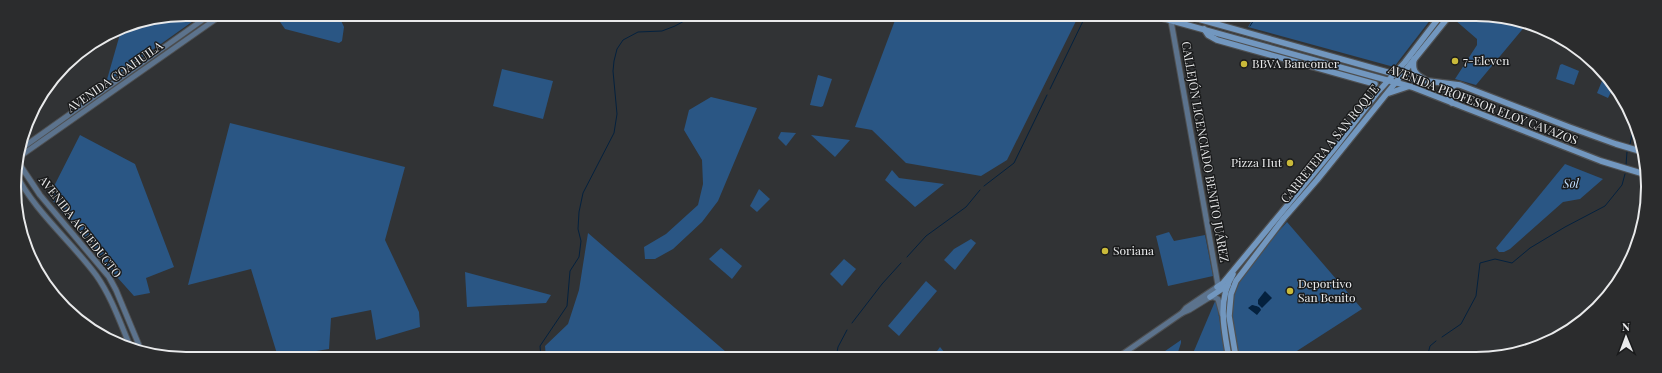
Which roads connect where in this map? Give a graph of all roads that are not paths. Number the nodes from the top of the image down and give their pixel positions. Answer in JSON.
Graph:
{"nodes":[{"id":1,"x":201,"y":21,"type":"edge"},
{"id":2,"x":213,"y":21,"type":"edge"},
{"id":3,"x":1171,"y":21,"type":"joint"},
{"id":4,"x":1207,"y":21,"type":"edge"},
{"id":5,"x":1436,"y":21,"type":"edge"},
{"id":6,"x":1446,"y":21,"type":"edge"},
{"id":7,"x":1204,"y":29,"type":"junction"},
{"id":8,"x":1238,"y":29,"type":"junction"},
{"id":9,"x":1219,"y":33,"type":"junction"},
{"id":10,"x":1261,"y":45,"type":"junction"},
{"id":11,"x":1264,"y":53,"type":"junction"},
{"id":12,"x":1302,"y":56,"type":"junction"},
{"id":13,"x":1414,"y":59,"type":"junction"},
{"id":14,"x":1293,"y":61,"type":"junction"},
{"id":15,"x":1405,"y":62,"type":"junction"},
{"id":16,"x":1375,"y":68,"type":"junction"},
{"id":17,"x":1349,"y":69,"type":"junction"},
{"id":18,"x":1394,"y":73,"type":"junction"},
{"id":19,"x":1401,"y":75,"type":"junction"},
{"id":20,"x":1389,"y":80,"type":"junction"},
{"id":21,"x":1428,"y":81,"type":"junction"},
{"id":22,"x":1396,"y":82,"type":"junction"},
{"id":23,"x":1375,"y":84,"type":"junction"},
{"id":24,"x":1455,"y":85,"type":"junction"},
{"id":25,"x":1412,"y":87,"type":"junction"},
{"id":26,"x":1377,"y":93,"type":"junction"},
{"id":27,"x":1387,"y":94,"type":"junction"},
{"id":28,"x":1452,"y":104,"type":"junction"},
{"id":29,"x":1348,"y":130,"type":"junction"},
{"id":30,"x":1349,"y":140,"type":"junction"},
{"id":31,"x":27,"y":145,"type":"edge"},
{"id":32,"x":1637,"y":150,"type":"edge"},
{"id":33,"x":24,"y":153,"type":"edge"},
{"id":34,"x":1321,"y":163,"type":"junction"},
{"id":35,"x":22,"y":168,"type":"edge"},
{"id":36,"x":1641,"y":173,"type":"edge"},
{"id":37,"x":1318,"y":177,"type":"junction"},
{"id":38,"x":21,"y":182,"type":"edge"},
{"id":39,"x":1303,"y":185,"type":"junction"},
{"id":40,"x":1261,"y":237,"type":"junction"},
{"id":41,"x":1253,"y":257,"type":"junction"},
{"id":42,"x":1216,"y":271,"type":"junction"},
{"id":43,"x":1241,"y":273,"type":"junction"},
{"id":44,"x":1223,"y":286,"type":"junction"},
{"id":45,"x":1210,"y":297,"type":"junction"},
{"id":46,"x":1228,"y":312,"type":"junction"},
{"id":47,"x":1182,"y":313,"type":"junction"},
{"id":48,"x":1222,"y":314,"type":"junction"},
{"id":49,"x":128,"y":341,"type":"edge"},
{"id":50,"x":139,"y":345,"type":"edge"},
{"id":51,"x":1126,"y":352,"type":"edge"},
{"id":52,"x":1228,"y":352,"type":"edge"},
{"id":53,"x":1235,"y":352,"type":"edge"}],
"edges":[{"from":1,"to":31,"type":"street","name":"AVENIDA COAHUILA"},
{"from":2,"to":33,"type":"street","name":"AVENIDA COAHUILA"},
{"from":3,"to":7,"type":"main road","name":"AVENIDA PROFESOR ELOY CAVAZOS"},
{"from":3,"to":42,"type":"street","name":"CALLEJÓN LICENCIADO BENITO JUÁREZ"},
{"from":4,"to":8,"type":"main road","name":"AVENIDA PROFESOR ELOY CAVAZOS"},
{"from":5,"to":15,"type":"main road","name":"CARRETERA A SAN ROQUE"},
{"from":6,"to":13,"type":"main road","name":"CARRETERA A SAN ROQUE"},
{"from":7,"to":9,"type":"main road","name":"AVENIDA PROFESOR ELOY CAVAZOS"},
{"from":7,"to":11,"type":"main road"},
{"from":8,"to":9,"type":"main road"},
{"from":8,"to":16,"type":"main road","name":"AVENIDA PROFESOR ELOY CAVAZOS"},
{"from":9,"to":10,"type":"main road","name":"AVENIDA PROFESOR ELOY CAVAZOS"},
{"from":10,"to":11,"type":"main road"},
{"from":10,"to":12,"type":"main road","name":"AVENIDA PROFESOR ELOY CAVAZOS"},
{"from":11,"to":14,"type":"main road"},
{"from":12,"to":14,"type":"main road"},
{"from":12,"to":17,"type":"main road","name":"AVENIDA PROFESOR ELOY CAVAZOS"},
{"from":13,"to":19,"type":"main road","name":"CARRETERA A SAN ROQUE"},
{"from":13,"to":21,"type":"main road"},
{"from":14,"to":23,"type":"main road"},
{"from":15,"to":16,"type":"main road"},
{"from":15,"to":18,"type":"main road","name":"CARRETERA A SAN ROQUE"},
{"from":16,"to":18,"type":"main road","name":"AVENIDA PROFESOR ELOY CAVAZOS"},
{"from":17,"to":20,"type":"main road","name":"AVENIDA PROFESOR ELOY CAVAZOS"},
{"from":17,"to":23,"type":"main road"},
{"from":18,"to":19,"type":"main road","name":"AVENIDA PROFESOR ELOY CAVAZOS"},
{"from":18,"to":20,"type":"main road","name":"CARRETERA A SAN ROQUE"},
{"from":19,"to":21,"type":"main road","name":"AVENIDA PROFESOR ELOY CAVAZOS"},
{"from":19,"to":22,"type":"main road","name":"CARRETERA A SAN ROQUE"},
{"from":20,"to":22,"type":"main road","name":"AVENIDA PROFESOR ELOY CAVAZOS"},
{"from":20,"to":26,"type":"main road","name":"CARRETERA A SAN ROQUE"},
{"from":21,"to":24,"type":"main road","name":"AVENIDA PROFESOR ELOY CAVAZOS"},
{"from":22,"to":25,"type":"main road","name":"AVENIDA PROFESOR ELOY CAVAZOS"},
{"from":22,"to":27,"type":"main road","name":"CARRETERA A SAN ROQUE"},
{"from":23,"to":26,"type":"main road"},
{"from":24,"to":28,"type":"main road"},
{"from":24,"to":32,"type":"main road","name":"AVENIDA PROFESOR ELOY CAVAZOS"},
{"from":25,"to":27,"type":"main road"},
{"from":25,"to":28,"type":"main road","name":"AVENIDA PROFESOR ELOY CAVAZOS"},
{"from":26,"to":29,"type":"main road","name":"CARRETERA A SAN ROQUE"},
{"from":27,"to":30,"type":"main road","name":"CARRETERA A SAN ROQUE"},
{"from":28,"to":36,"type":"main road","name":"AVENIDA PROFESOR ELOY CAVAZOS"},
{"from":29,"to":30,"type":"main road"},
{"from":29,"to":34,"type":"main road","name":"CARRETERA A SAN ROQUE"},
{"from":30,"to":37,"type":"main road","name":"CARRETERA A SAN ROQUE"},
{"from":34,"to":37,"type":"main road"},
{"from":34,"to":39,"type":"main road","name":"CARRETERA A SAN ROQUE"},
{"from":35,"to":50,"type":"street","name":"AVENIDA ACUEDUCTO"},
{"from":37,"to":39,"type":"main road"},
{"from":37,"to":41,"type":"main road","name":"CARRETERA A SAN ROQUE"},
{"from":38,"to":49,"type":"street","name":"AVENIDA ACUEDUCTO"},
{"from":39,"to":40,"type":"main road","name":"CARRETERA A SAN ROQUE"},
{"from":40,"to":41,"type":"main road"},
{"from":40,"to":44,"type":"main road"},
{"from":41,"to":43,"type":"main road"},
{"from":42,"to":44,"type":"street"},
{"from":42,"to":44,"type":"street","name":"CALLEJÓN LICENCIADO BENITO JUÁREZ"},
{"from":43,"to":44,"type":"main road"},
{"from":43,"to":46,"type":"main road"},
{"from":44,"to":45,"type":"main road"},
{"from":44,"to":46,"type":"main road"},
{"from":44,"to":47,"type":"street"},
{"from":44,"to":48,"type":"main road"},
{"from":45,"to":47,"type":"street"},
{"from":45,"to":48,"type":"street"},
{"from":46,"to":53,"type":"main road"},
{"from":47,"to":51,"type":"street"},
{"from":48,"to":52,"type":"main road"}]}
